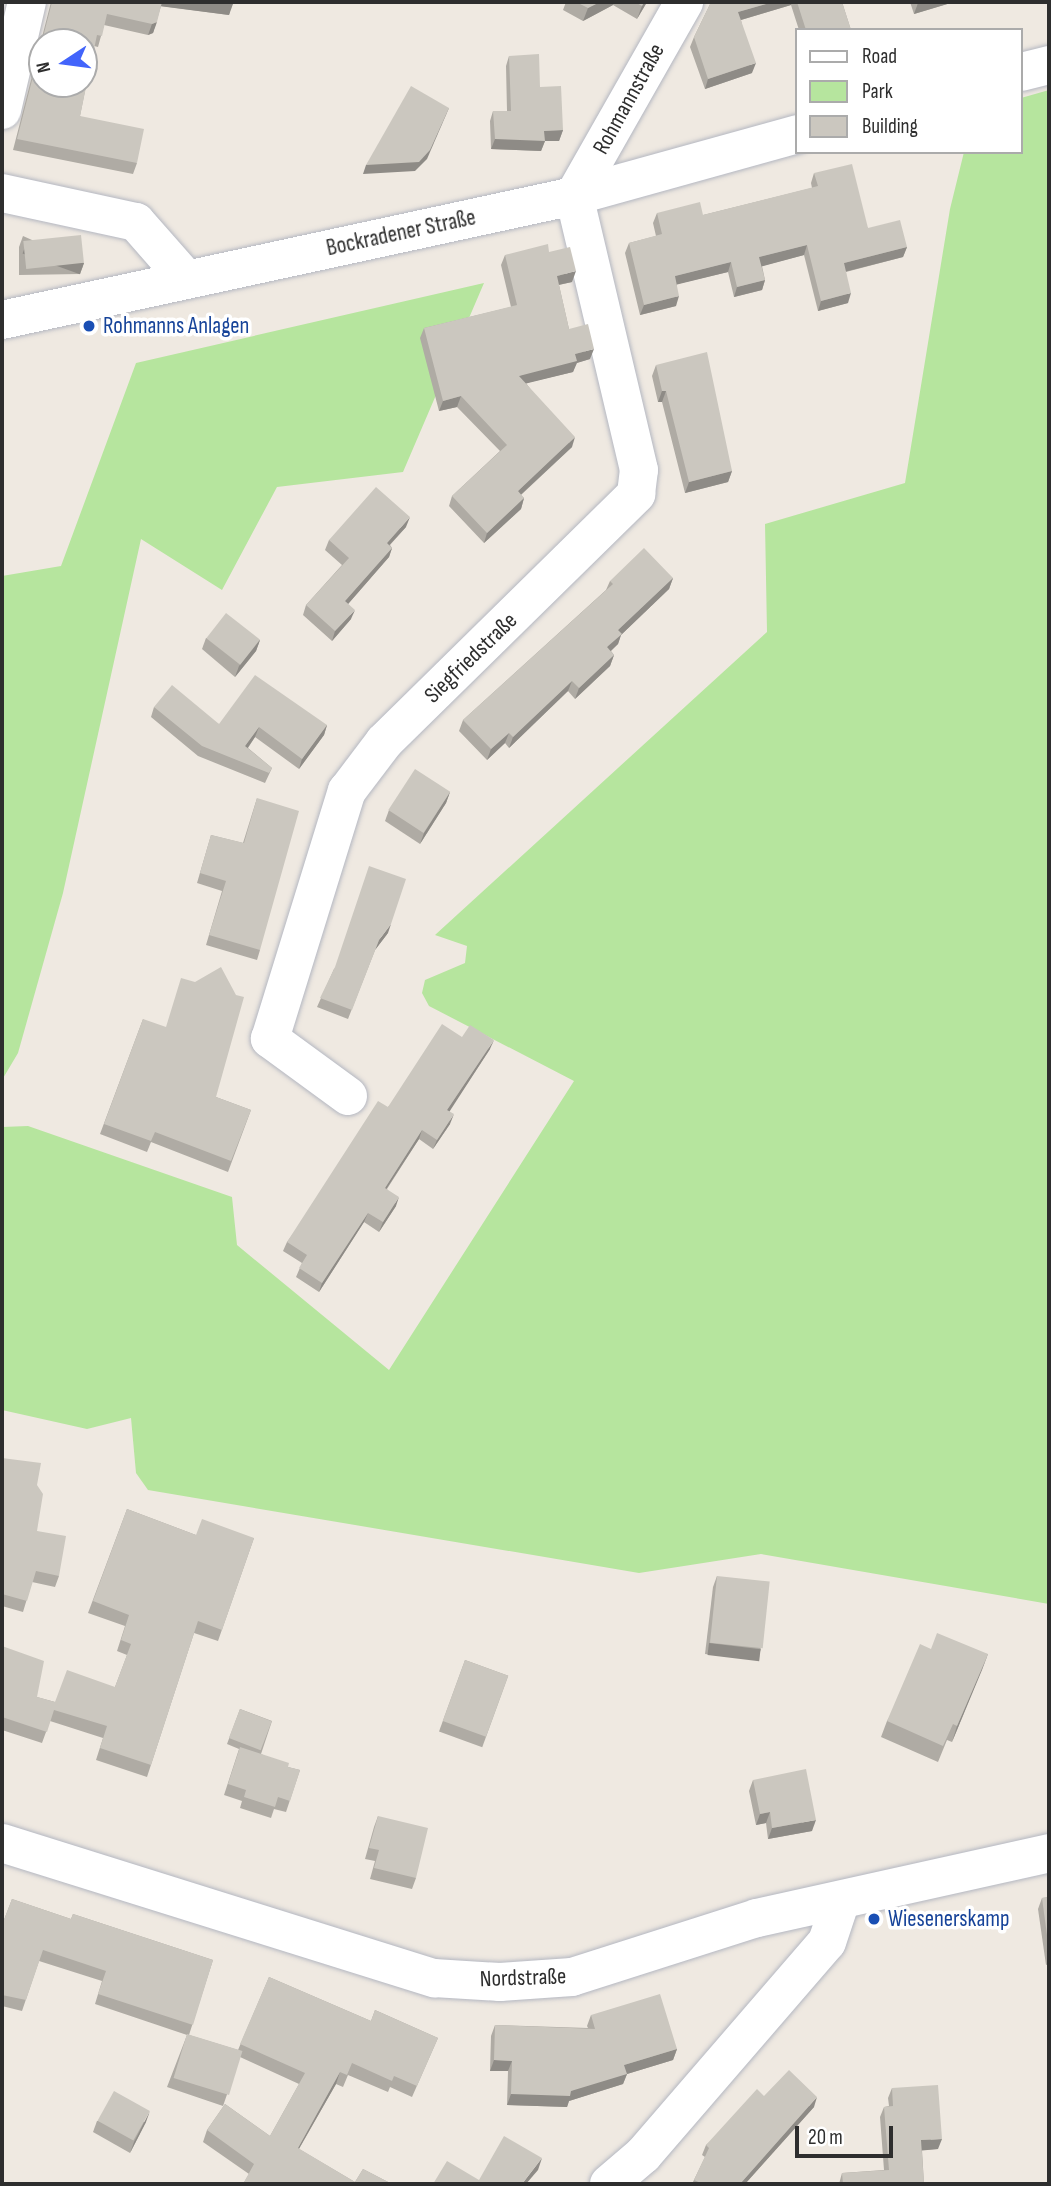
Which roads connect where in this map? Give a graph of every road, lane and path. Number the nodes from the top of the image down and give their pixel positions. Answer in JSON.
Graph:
{"nodes":[{"id":1,"x":27,"y":2,"type":"edge"},
{"id":2,"x":684,"y":2,"type":"edge"},
{"id":3,"x":1049,"y":65,"type":"edge"},
{"id":4,"x":1023,"y":72,"type":"edge"},
{"id":5,"x":2,"y":110,"type":"edge"},
{"id":6,"x":796,"y":134,"type":"edge"},
{"id":7,"x":2,"y":193,"type":"edge"},
{"id":8,"x":575,"y":196,"type":"junction"},
{"id":9,"x":186,"y":279,"type":"junction"},
{"id":10,"x":2,"y":320,"type":"edge"},
{"id":11,"x":348,"y":1096,"type":"dead end"},
{"id":12,"x":2,"y":1843,"type":"edge"},
{"id":13,"x":1049,"y":1853,"type":"edge"},
{"id":14,"x":841,"y":1900,"type":"junction"},
{"id":15,"x":609,"y":2184,"type":"edge"}],
"edges":[{"from":1,"to":5,"type":"street"},
{"from":2,"to":8,"type":"street","name":"Rohmannstraße"},
{"from":3,"to":4,"type":"street"},
{"from":6,"to":8,"type":"street","name":"Bockradener Straße"},
{"from":7,"to":9,"type":"street"},
{"from":8,"to":9,"type":"street","name":"Bockradener Straße"},
{"from":8,"to":11,"type":"street","name":"Siegfriedstraße"},
{"from":9,"to":10,"type":"street","name":"Bockradener Straße"},
{"from":12,"to":14,"type":"street","name":"Nordstraße"},
{"from":13,"to":14,"type":"street","name":"Nordstraße"},
{"from":14,"to":15,"type":"street"}]}
